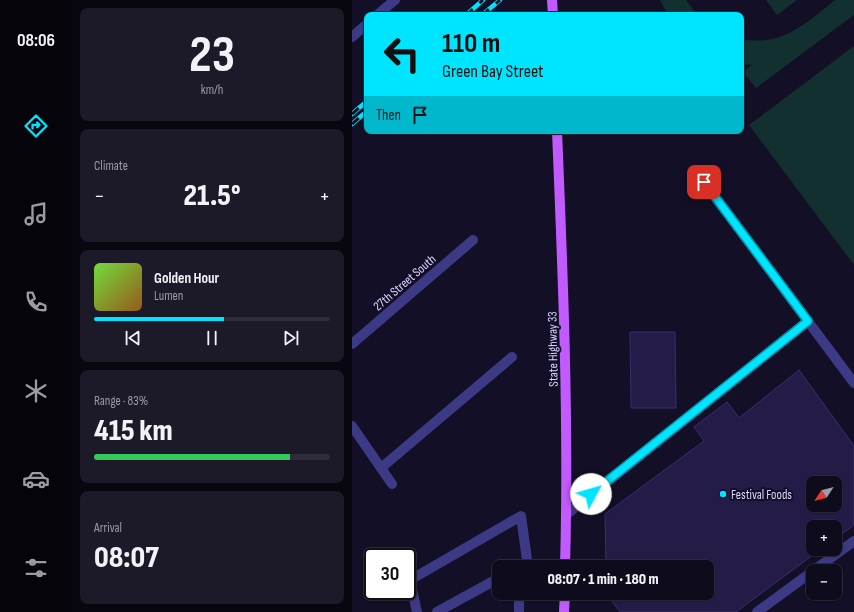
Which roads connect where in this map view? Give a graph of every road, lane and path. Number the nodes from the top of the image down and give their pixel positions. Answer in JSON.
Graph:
{"nodes":[{"id":1,"x":395,"y":0,"type":"edge"},
{"id":2,"x":552,"y":0,"type":"edge"},
{"id":3,"x":381,"y":12,"type":"edge"},
{"id":4,"x":553,"y":12,"type":"edge"},
{"id":5,"x":364,"y":26,"type":"edge"},
{"id":6,"x":352,"y":36,"type":"edge"},
{"id":7,"x":557,"y":134,"type":"edge"},
{"id":8,"x":704,"y":182,"type":"dead end"},
{"id":9,"x":473,"y":240,"type":"dead end"},
{"id":10,"x":808,"y":321,"type":"junction"},
{"id":11,"x":352,"y":344,"type":"edge"},
{"id":12,"x":512,"y":357,"type":"dead end"},
{"id":13,"x":854,"y":383,"type":"edge"},
{"id":14,"x":352,"y":426,"type":"edge"},
{"id":15,"x":381,"y":468,"type":"junction"},
{"id":16,"x":392,"y":484,"type":"dead end"},
{"id":17,"x":567,"y":514,"type":"junction"},
{"id":18,"x":854,"y":541,"type":"edge"},
{"id":19,"x":527,"y":560,"type":"edge"},
{"id":20,"x":566,"y":560,"type":"edge"},
{"id":21,"x":823,"y":564,"type":"edge"},
{"id":22,"x":806,"y":576,"type":"edge"},
{"id":23,"x":492,"y":582,"type":"edge"},
{"id":24,"x":519,"y":600,"type":"edge"},
{"id":25,"x":565,"y":600,"type":"edge"},
{"id":26,"x":449,"y":609,"type":"edge"},
{"id":27,"x":417,"y":612,"type":"edge"},
{"id":28,"x":437,"y":612,"type":"edge"},
{"id":29,"x":519,"y":612,"type":"edge"},
{"id":30,"x":564,"y":612,"type":"edge"},
{"id":31,"x":757,"y":612,"type":"edge"}],
"edges":[{"from":1,"to":3,"type":"street"},
{"from":2,"to":4,"type":"main road"},
{"from":5,"to":6,"type":"street"},
{"from":7,"to":17,"type":"main road","name":"State Highway 33"},
{"from":8,"to":10,"type":"street"},
{"from":9,"to":11,"type":"street","name":"27th Street South"},
{"from":10,"to":13,"type":"street"},
{"from":10,"to":17,"type":"street"},
{"from":12,"to":15,"type":"street"},
{"from":14,"to":15,"type":"street"},
{"from":15,"to":16,"type":"street"},
{"from":17,"to":20,"type":"main road","name":"State Highway 33"},
{"from":18,"to":21,"type":"street"},
{"from":19,"to":27,"type":"street"},
{"from":22,"to":31,"type":"street"},
{"from":23,"to":26,"type":"street"},
{"from":24,"to":29,"type":"street"},
{"from":25,"to":30,"type":"main road"},
{"from":26,"to":28,"type":"street"}]}
